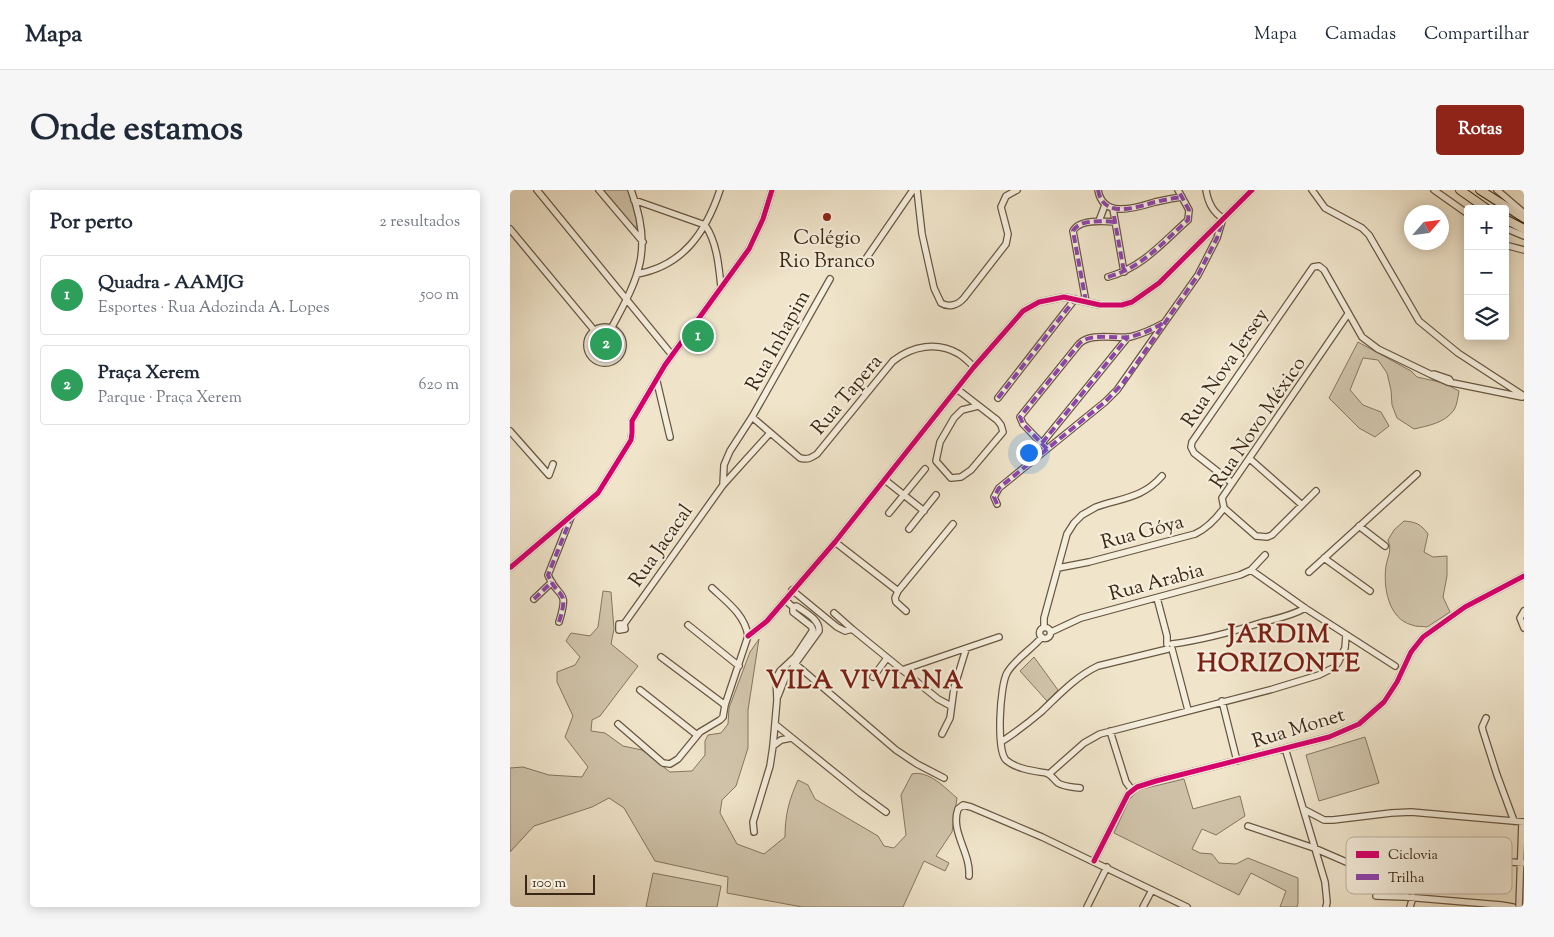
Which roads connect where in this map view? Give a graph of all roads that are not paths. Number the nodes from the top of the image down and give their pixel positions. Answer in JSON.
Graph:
{"nodes":[{"id":1,"x":537,"y":190,"type":"edge"},
{"id":2,"x":599,"y":190,"type":"edge"},
{"id":3,"x":631,"y":190,"type":"edge"},
{"id":4,"x":720,"y":190,"type":"edge"},
{"id":5,"x":772,"y":190,"type":"edge"},
{"id":6,"x":912,"y":190,"type":"edge"},
{"id":7,"x":917,"y":190,"type":"edge"},
{"id":8,"x":1017,"y":190,"type":"edge"},
{"id":9,"x":1098,"y":190,"type":"edge"},
{"id":10,"x":1178,"y":190,"type":"edge"},
{"id":11,"x":1206,"y":190,"type":"edge"},
{"id":12,"x":1252,"y":190,"type":"edge"},
{"id":13,"x":1312,"y":190,"type":"edge"},
{"id":14,"x":1434,"y":190,"type":"edge"},
{"id":15,"x":1460,"y":190,"type":"edge"},
{"id":16,"x":1480,"y":190,"type":"edge"},
{"id":17,"x":1497,"y":190,"type":"edge"},
{"id":18,"x":1182,"y":197,"type":"junction"},
{"id":19,"x":634,"y":200,"type":"junction"},
{"id":20,"x":1106,"y":205,"type":"junction"},
{"id":21,"x":1481,"y":205,"type":"edge"},
{"id":22,"x":1113,"y":208,"type":"junction"},
{"id":23,"x":1464,"y":211,"type":"edge"},
{"id":24,"x":1524,"y":213,"type":"edge"},
{"id":25,"x":1223,"y":218,"type":"junction"},
{"id":26,"x":1524,"y":218,"type":"edge"},
{"id":27,"x":1099,"y":221,"type":"junction"},
{"id":28,"x":1509,"y":221,"type":"edge"},
{"id":29,"x":1115,"y":222,"type":"junction"},
{"id":30,"x":705,"y":225,"type":"junction"},
{"id":31,"x":510,"y":229,"type":"edge"},
{"id":32,"x":1524,"y":229,"type":"edge"},
{"id":33,"x":1509,"y":230,"type":"edge"},
{"id":34,"x":1524,"y":236,"type":"edge"},
{"id":35,"x":643,"y":242,"type":"junction"},
{"id":36,"x":1509,"y":246,"type":"edge"},
{"id":37,"x":1524,"y":250,"type":"edge"},
{"id":38,"x":864,"y":260,"type":"dead end"},
{"id":39,"x":1124,"y":272,"type":"junction"},
{"id":40,"x":637,"y":274,"type":"junction"},
{"id":41,"x":1108,"y":277,"type":"dead end"},
{"id":42,"x":830,"y":279,"type":"dead end"},
{"id":43,"x":721,"y":287,"type":"junction"},
{"id":44,"x":1075,"y":299,"type":"junction"},
{"id":45,"x":627,"y":300,"type":"junction"},
{"id":46,"x":1086,"y":302,"type":"junction"},
{"id":47,"x":1348,"y":314,"type":"junction"},
{"id":48,"x":1165,"y":322,"type":"junction"},
{"id":49,"x":612,"y":327,"type":"junction"},
{"id":50,"x":594,"y":330,"type":"junction"},
{"id":51,"x":1128,"y":337,"type":"junction"},
{"id":52,"x":672,"y":355,"type":"junction"},
{"id":53,"x":974,"y":367,"type":"junction"},
{"id":54,"x":657,"y":382,"type":"junction"},
{"id":55,"x":957,"y":389,"type":"junction"},
{"id":56,"x":1524,"y":396,"type":"edge"},
{"id":57,"x":998,"y":398,"type":"dead end"},
{"id":58,"x":978,"y":406,"type":"junction"},
{"id":59,"x":752,"y":417,"type":"junction"},
{"id":60,"x":510,"y":431,"type":"edge"},
{"id":61,"x":770,"y":433,"type":"junction"},
{"id":62,"x":670,"y":437,"type":"dead end"},
{"id":63,"x":1042,"y":443,"type":"junction"},
{"id":64,"x":1047,"y":449,"type":"junction"},
{"id":65,"x":1250,"y":459,"type":"junction"},
{"id":66,"x":553,"y":464,"type":"dead end"},
{"id":67,"x":925,"y":469,"type":"dead end"},
{"id":68,"x":1417,"y":474,"type":"dead end"},
{"id":69,"x":1162,"y":476,"type":"dead end"},
{"id":70,"x":885,"y":480,"type":"junction"},
{"id":71,"x":1231,"y":482,"type":"junction"},
{"id":72,"x":723,"y":486,"type":"junction"},
{"id":73,"x":1316,"y":491,"type":"dead end"},
{"id":74,"x":904,"y":494,"type":"junction"},
{"id":75,"x":936,"y":495,"type":"dead end"},
{"id":76,"x":997,"y":504,"type":"dead end"},
{"id":77,"x":1302,"y":505,"type":"junction"},
{"id":78,"x":1224,"y":508,"type":"junction"},
{"id":79,"x":924,"y":511,"type":"junction"},
{"id":80,"x":889,"y":513,"type":"dead end"},
{"id":81,"x":572,"y":516,"type":"junction"},
{"id":82,"x":953,"y":524,"type":"dead end"},
{"id":83,"x":1359,"y":526,"type":"junction"},
{"id":84,"x":909,"y":529,"type":"dead end"},
{"id":85,"x":835,"y":542,"type":"junction"},
{"id":86,"x":1385,"y":546,"type":"dead end"},
{"id":87,"x":1265,"y":555,"type":"dead end"},
{"id":88,"x":1324,"y":558,"type":"junction"},
{"id":89,"x":511,"y":567,"type":"dead end"},
{"id":90,"x":1058,"y":568,"type":"junction"},
{"id":91,"x":1251,"y":570,"type":"junction"},
{"id":92,"x":1309,"y":572,"type":"dead end"},
{"id":93,"x":1524,"y":576,"type":"edge"},
{"id":94,"x":552,"y":582,"type":"junction"},
{"id":95,"x":712,"y":588,"type":"dead end"},
{"id":96,"x":792,"y":590,"type":"junction"},
{"id":97,"x":898,"y":591,"type":"junction"},
{"id":98,"x":1370,"y":591,"type":"dead end"},
{"id":99,"x":1157,"y":598,"type":"junction"},
{"id":100,"x":534,"y":599,"type":"dead end"},
{"id":101,"x":785,"y":600,"type":"junction"},
{"id":102,"x":1297,"y":602,"type":"junction"},
{"id":103,"x":793,"y":608,"type":"junction"},
{"id":104,"x":1305,"y":608,"type":"junction"},
{"id":105,"x":801,"y":609,"type":"junction"},
{"id":106,"x":906,"y":611,"type":"dead end"},
{"id":107,"x":1524,"y":611,"type":"edge"},
{"id":108,"x":834,"y":613,"type":"dead end"},
{"id":109,"x":1293,"y":613,"type":"junction"},
{"id":110,"x":796,"y":615,"type":"junction"},
{"id":111,"x":560,"y":622,"type":"dead end"},
{"id":112,"x":624,"y":624,"type":"dead end"},
{"id":113,"x":688,"y":625,"type":"dead end"},
{"id":114,"x":1044,"y":628,"type":"junction"},
{"id":115,"x":1524,"y":628,"type":"edge"},
{"id":116,"x":852,"y":629,"type":"junction"},
{"id":117,"x":1051,"y":632,"type":"junction"},
{"id":118,"x":1346,"y":635,"type":"junction"},
{"id":119,"x":748,"y":636,"type":"junction"},
{"id":120,"x":999,"y":637,"type":"dead end"},
{"id":121,"x":1042,"y":637,"type":"junction"},
{"id":122,"x":1356,"y":642,"type":"junction"},
{"id":123,"x":1169,"y":647,"type":"junction"},
{"id":124,"x":1345,"y":648,"type":"junction"},
{"id":125,"x":966,"y":650,"type":"junction"},
{"id":126,"x":661,"y":657,"type":"dead end"},
{"id":127,"x":887,"y":658,"type":"junction"},
{"id":128,"x":791,"y":663,"type":"junction"},
{"id":129,"x":739,"y":666,"type":"junction"},
{"id":130,"x":1395,"y":666,"type":"dead end"},
{"id":131,"x":902,"y":670,"type":"junction"},
{"id":132,"x":791,"y":672,"type":"junction"},
{"id":133,"x":806,"y":674,"type":"junction"},
{"id":134,"x":874,"y":677,"type":"dead end"},
{"id":135,"x":776,"y":678,"type":"junction"},
{"id":136,"x":782,"y":685,"type":"junction"},
{"id":137,"x":640,"y":690,"type":"dead end"},
{"id":138,"x":777,"y":700,"type":"junction"},
{"id":139,"x":1222,"y":701,"type":"junction"},
{"id":140,"x":725,"y":705,"type":"junction"},
{"id":141,"x":952,"y":706,"type":"junction"},
{"id":142,"x":1188,"y":710,"type":"junction"},
{"id":143,"x":1486,"y":718,"type":"dead end"},
{"id":144,"x":618,"y":724,"type":"dead end"},
{"id":145,"x":776,"y":725,"type":"junction"},
{"id":146,"x":1110,"y":731,"type":"junction"},
{"id":147,"x":942,"y":734,"type":"dead end"},
{"id":148,"x":697,"y":735,"type":"junction"},
{"id":149,"x":791,"y":738,"type":"junction"},
{"id":150,"x":1001,"y":742,"type":"junction"},
{"id":151,"x":773,"y":746,"type":"junction"},
{"id":152,"x":1285,"y":748,"type":"junction"},
{"id":153,"x":1237,"y":761,"type":"junction"},
{"id":154,"x":1049,"y":774,"type":"junction"},
{"id":155,"x":944,"y":778,"type":"dead end"},
{"id":156,"x":1080,"y":788,"type":"dead end"},
{"id":157,"x":1132,"y":790,"type":"junction"},
{"id":158,"x":1305,"y":810,"type":"junction"},
{"id":159,"x":886,"y":812,"type":"dead end"},
{"id":160,"x":1514,"y":821,"type":"junction"},
{"id":161,"x":1523,"y":822,"type":"edge"},
{"id":162,"x":1248,"y":826,"type":"dead end"},
{"id":163,"x":754,"y":832,"type":"dead end"},
{"id":164,"x":1314,"y":848,"type":"junction"},
{"id":165,"x":1094,"y":861,"type":"junction"},
{"id":166,"x":1346,"y":862,"type":"edge"},
{"id":167,"x":1522,"y":863,"type":"edge"},
{"id":168,"x":1107,"y":867,"type":"junction"},
{"id":169,"x":969,"y":876,"type":"dead end"},
{"id":170,"x":1152,"y":890,"type":"junction"},
{"id":171,"x":1405,"y":894,"type":"edge"},
{"id":172,"x":1376,"y":896,"type":"dead end"},
{"id":173,"x":1405,"y":897,"type":"junction"},
{"id":174,"x":1414,"y":898,"type":"junction"},
{"id":175,"x":1087,"y":907,"type":"edge"},
{"id":176,"x":1143,"y":907,"type":"edge"},
{"id":177,"x":1187,"y":907,"type":"edge"},
{"id":178,"x":1326,"y":907,"type":"edge"},
{"id":179,"x":1410,"y":907,"type":"edge"},
{"id":180,"x":1514,"y":907,"type":"edge"},
{"id":181,"x":1519,"y":907,"type":"edge"}],
"edges":[{"from":1,"to":45,"type":"street"},
{"from":2,"to":35,"type":"street"},
{"from":3,"to":19,"type":"street"},
{"from":4,"to":30,"type":"street"},
{"from":5,"to":43,"type":"street"},
{"from":6,"to":38,"type":"street"},
{"from":7,"to":8,"type":"street"},
{"from":9,"to":20,"type":"street"},
{"from":10,"to":18,"type":"street"},
{"from":11,"to":25,"type":"street"},
{"from":12,"to":25,"type":"street"},
{"from":13,"to":56,"type":"street"},
{"from":14,"to":23,"type":"street"},
{"from":15,"to":21,"type":"highway"},
{"from":16,"to":26,"type":"highway"},
{"from":17,"to":24,"type":"street"},
{"from":18,"to":22,"type":"street"},
{"from":18,"to":39,"type":"street"},
{"from":19,"to":30,"type":"street"},
{"from":19,"to":35,"type":"street"},
{"from":20,"to":22,"type":"street"},
{"from":20,"to":27,"type":"street"},
{"from":22,"to":29,"type":"street"},
{"from":25,"to":46,"type":"street"},
{"from":25,"to":48,"type":"street"},
{"from":27,"to":29,"type":"street"},
{"from":27,"to":46,"type":"street"},
{"from":28,"to":32,"type":"highway"},
{"from":29,"to":39,"type":"street"},
{"from":30,"to":40,"type":"street"},
{"from":30,"to":43,"type":"street"},
{"from":31,"to":50,"type":"street"},
{"from":33,"to":34,"type":"street"},
{"from":35,"to":40,"type":"street"},
{"from":36,"to":37,"type":"street"},
{"from":39,"to":41,"type":"street"},
{"from":40,"to":45,"type":"street"},
{"from":42,"to":59,"type":"street","name":"Rua Inhapim"},
{"from":43,"to":52,"type":"street"},
{"from":44,"to":46,"type":"street"},
{"from":44,"to":53,"type":"street"},
{"from":44,"to":57,"type":"street"},
{"from":45,"to":49,"type":"street"},
{"from":45,"to":52,"type":"street"},
{"from":47,"to":56,"type":"street"},
{"from":47,"to":65,"type":"street","name":"Rua Novo México"},
{"from":47,"to":71,"type":"street","name":"Rua Nova Jersey"},
{"from":48,"to":51,"type":"street"},
{"from":48,"to":64,"type":"street"},
{"from":49,"to":50,"type":"street"},
{"from":49,"to":50,"type":"street"},
{"from":51,"to":63,"type":"street"},
{"from":51,"to":63,"type":"street"},
{"from":52,"to":54,"type":"street"},
{"from":53,"to":55,"type":"street"},
{"from":53,"to":61,"type":"street","name":"Rua Tapera"},
{"from":54,"to":62,"type":"street"},
{"from":54,"to":81,"type":"street"},
{"from":55,"to":58,"type":"street"},
{"from":55,"to":70,"type":"street"},
{"from":58,"to":58,"type":"street"},
{"from":59,"to":61,"type":"street","name":"Rua Tapera"},
{"from":59,"to":72,"type":"street","name":"Rua Inhapim"},
{"from":60,"to":66,"type":"street"},
{"from":61,"to":72,"type":"street","name":"Rua Jacacal"},
{"from":63,"to":64,"type":"street"},
{"from":64,"to":76,"type":"street"},
{"from":65,"to":71,"type":"street","name":"Rua Novo México"},
{"from":65,"to":77,"type":"street"},
{"from":67,"to":74,"type":"street"},
{"from":68,"to":83,"type":"street"},
{"from":69,"to":90,"type":"street"},
{"from":70,"to":74,"type":"street"},
{"from":70,"to":85,"type":"street"},
{"from":71,"to":78,"type":"street","name":"Rua Novo México"},
{"from":72,"to":112,"type":"street","name":"Rua Jacacal"},
{"from":73,"to":77,"type":"street"},
{"from":74,"to":79,"type":"street"},
{"from":74,"to":80,"type":"street"},
{"from":75,"to":79,"type":"street"},
{"from":77,"to":78,"type":"street","name":"Rua Novo México"},
{"from":78,"to":90,"type":"street","name":"Rua Góya"},
{"from":79,"to":84,"type":"street"},
{"from":81,"to":89,"type":"street"},
{"from":81,"to":94,"type":"street"},
{"from":82,"to":97,"type":"street"},
{"from":83,"to":86,"type":"street"},
{"from":83,"to":88,"type":"street"},
{"from":85,"to":96,"type":"street"},
{"from":85,"to":97,"type":"street"},
{"from":87,"to":91,"type":"street","name":"Rua Arabia"},
{"from":88,"to":92,"type":"street"},
{"from":88,"to":98,"type":"street"},
{"from":90,"to":114,"type":"street"},
{"from":91,"to":99,"type":"street","name":"Rua Arabia"},
{"from":91,"to":102,"type":"street"},
{"from":93,"to":152,"type":"street","name":"Rua Monet"},
{"from":94,"to":100,"type":"street"},
{"from":94,"to":111,"type":"street"},
{"from":95,"to":119,"type":"street"},
{"from":96,"to":101,"type":"street"},
{"from":96,"to":116,"type":"street"},
{"from":97,"to":106,"type":"street"},
{"from":99,"to":117,"type":"street","name":"Rua Arabia"},
{"from":99,"to":123,"type":"street"},
{"from":101,"to":103,"type":"street"},
{"from":101,"to":119,"type":"street"},
{"from":102,"to":104,"type":"street"},
{"from":102,"to":109,"type":"street"},
{"from":103,"to":105,"type":"street"},
{"from":103,"to":110,"type":"street"},
{"from":104,"to":109,"type":"street"},
{"from":104,"to":118,"type":"street"},
{"from":105,"to":110,"type":"street"},
{"from":105,"to":128,"type":"street"},
{"from":107,"to":115,"type":"street"},
{"from":108,"to":116,"type":"street"},
{"from":109,"to":123,"type":"street"},
{"from":110,"to":128,"type":"street"},
{"from":113,"to":129,"type":"street"},
{"from":114,"to":117,"type":"street"},
{"from":114,"to":121,"type":"street"},
{"from":116,"to":127,"type":"street"},
{"from":117,"to":121,"type":"street","name":"Rua Arabia"},
{"from":118,"to":122,"type":"street"},
{"from":118,"to":124,"type":"street"},
{"from":119,"to":129,"type":"street"},
{"from":120,"to":125,"type":"street"},
{"from":121,"to":150,"type":"street","name":"Rua Arabia"},
{"from":122,"to":124,"type":"street"},
{"from":122,"to":130,"type":"street"},
{"from":123,"to":142,"type":"street"},
{"from":123,"to":150,"type":"street"},
{"from":124,"to":139,"type":"street"},
{"from":125,"to":131,"type":"street"},
{"from":125,"to":141,"type":"street"},
{"from":126,"to":140,"type":"street"},
{"from":127,"to":131,"type":"street"},
{"from":127,"to":134,"type":"street"},
{"from":128,"to":132,"type":"street"},
{"from":128,"to":132,"type":"street"},
{"from":128,"to":133,"type":"street"},
{"from":128,"to":135,"type":"street"},
{"from":129,"to":140,"type":"street"},
{"from":131,"to":141,"type":"street"},
{"from":132,"to":133,"type":"street"},
{"from":132,"to":136,"type":"street"},
{"from":133,"to":155,"type":"street"},
{"from":135,"to":136,"type":"street"},
{"from":135,"to":138,"type":"street"},
{"from":136,"to":138,"type":"street"},
{"from":137,"to":148,"type":"street"},
{"from":138,"to":145,"type":"street"},
{"from":139,"to":142,"type":"street"},
{"from":139,"to":153,"type":"street"},
{"from":140,"to":148,"type":"street"},
{"from":141,"to":147,"type":"street"},
{"from":142,"to":146,"type":"street"},
{"from":143,"to":160,"type":"street"},
{"from":144,"to":148,"type":"street"},
{"from":145,"to":149,"type":"street"},
{"from":145,"to":151,"type":"street"},
{"from":146,"to":154,"type":"street"},
{"from":146,"to":157,"type":"street"},
{"from":149,"to":151,"type":"street"},
{"from":149,"to":159,"type":"street"},
{"from":150,"to":154,"type":"street"},
{"from":151,"to":163,"type":"street"},
{"from":152,"to":153,"type":"street","name":"Rua Monet"},
{"from":152,"to":158,"type":"street"},
{"from":153,"to":157,"type":"street","name":"Rua Monet"},
{"from":154,"to":156,"type":"street"},
{"from":157,"to":165,"type":"street"},
{"from":158,"to":160,"type":"street"},
{"from":158,"to":164,"type":"street"},
{"from":160,"to":161,"type":"street"},
{"from":161,"to":167,"type":"street"},
{"from":162,"to":164,"type":"street"},
{"from":164,"to":166,"type":"street"},
{"from":164,"to":178,"type":"street"},
{"from":165,"to":168,"type":"street"},
{"from":165,"to":169,"type":"street"},
{"from":167,"to":181,"type":"street"},
{"from":168,"to":170,"type":"street"},
{"from":168,"to":175,"type":"street"},
{"from":170,"to":176,"type":"street"},
{"from":170,"to":177,"type":"street"},
{"from":171,"to":173,"type":"street"},
{"from":172,"to":173,"type":"street"},
{"from":173,"to":174,"type":"street"},
{"from":174,"to":179,"type":"street"},
{"from":174,"to":180,"type":"street"}]}
